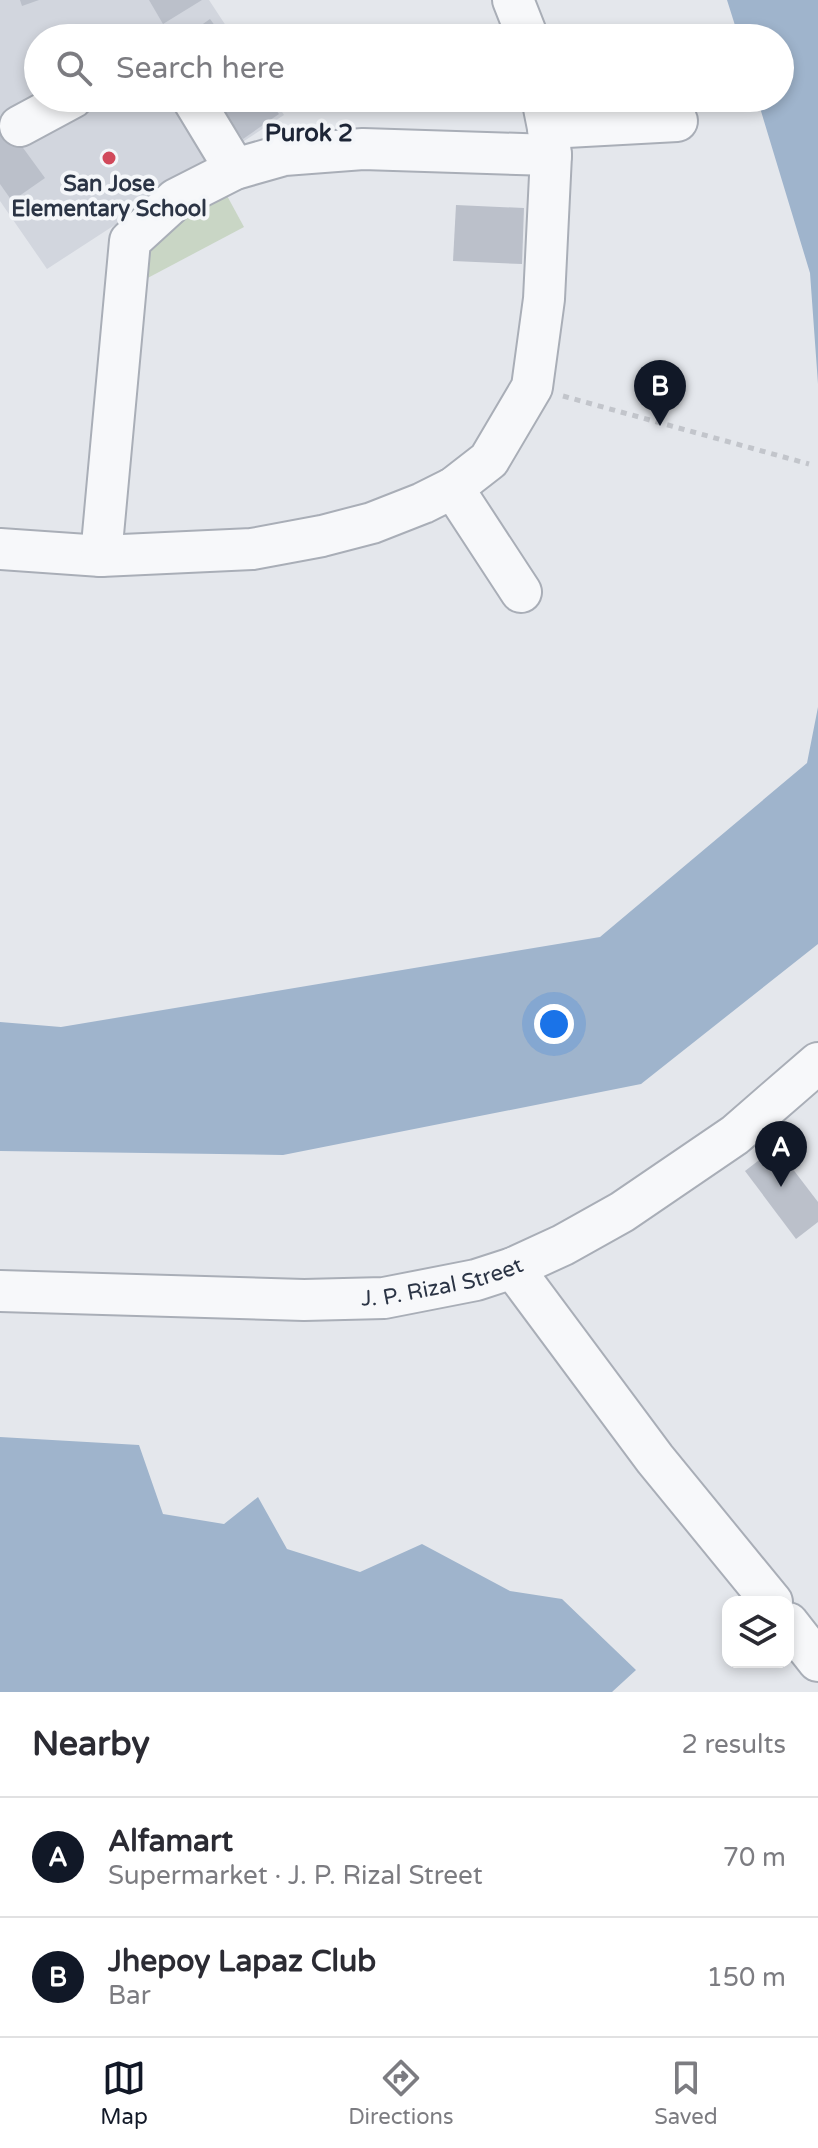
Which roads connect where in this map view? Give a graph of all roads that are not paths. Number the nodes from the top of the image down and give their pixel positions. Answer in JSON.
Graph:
{"nodes":[{"id":1,"x":513,"y":0,"type":"edge"},
{"id":2,"x":522,"y":24,"type":"edge"},
{"id":3,"x":46,"y":112,"type":"edge"},
{"id":4,"x":200,"y":112,"type":"edge"},
{"id":5,"x":677,"y":121,"type":"dead end"},
{"id":6,"x":20,"y":126,"type":"dead end"},
{"id":7,"x":547,"y":127,"type":"edge"},
{"id":8,"x":235,"y":169,"type":"junction"},
{"id":9,"x":453,"y":488,"type":"junction"},
{"id":10,"x":0,"y":549,"type":"edge"},
{"id":11,"x":101,"y":556,"type":"junction"},
{"id":12,"x":521,"y":592,"type":"dead end"},
{"id":13,"x":818,"y":1063,"type":"edge"},
{"id":14,"x":513,"y":1268,"type":"junction"},
{"id":15,"x":0,"y":1291,"type":"edge"},
{"id":16,"x":767,"y":1596,"type":"edge"},
{"id":17,"x":794,"y":1631,"type":"edge"},
{"id":18,"x":818,"y":1661,"type":"edge"}],
"edges":[{"from":1,"to":2,"type":"street"},
{"from":3,"to":6,"type":"street"},
{"from":4,"to":8,"type":"street"},
{"from":5,"to":7,"type":"street"},
{"from":7,"to":8,"type":"street"},
{"from":7,"to":9,"type":"street"},
{"from":8,"to":11,"type":"street"},
{"from":9,"to":11,"type":"street"},
{"from":9,"to":12,"type":"street"},
{"from":10,"to":11,"type":"street"},
{"from":13,"to":14,"type":"street","name":"J. P. Rizal Street"},
{"from":14,"to":15,"type":"street","name":"J. P. Rizal Street"},
{"from":14,"to":16,"type":"street"},
{"from":17,"to":18,"type":"street"}]}
